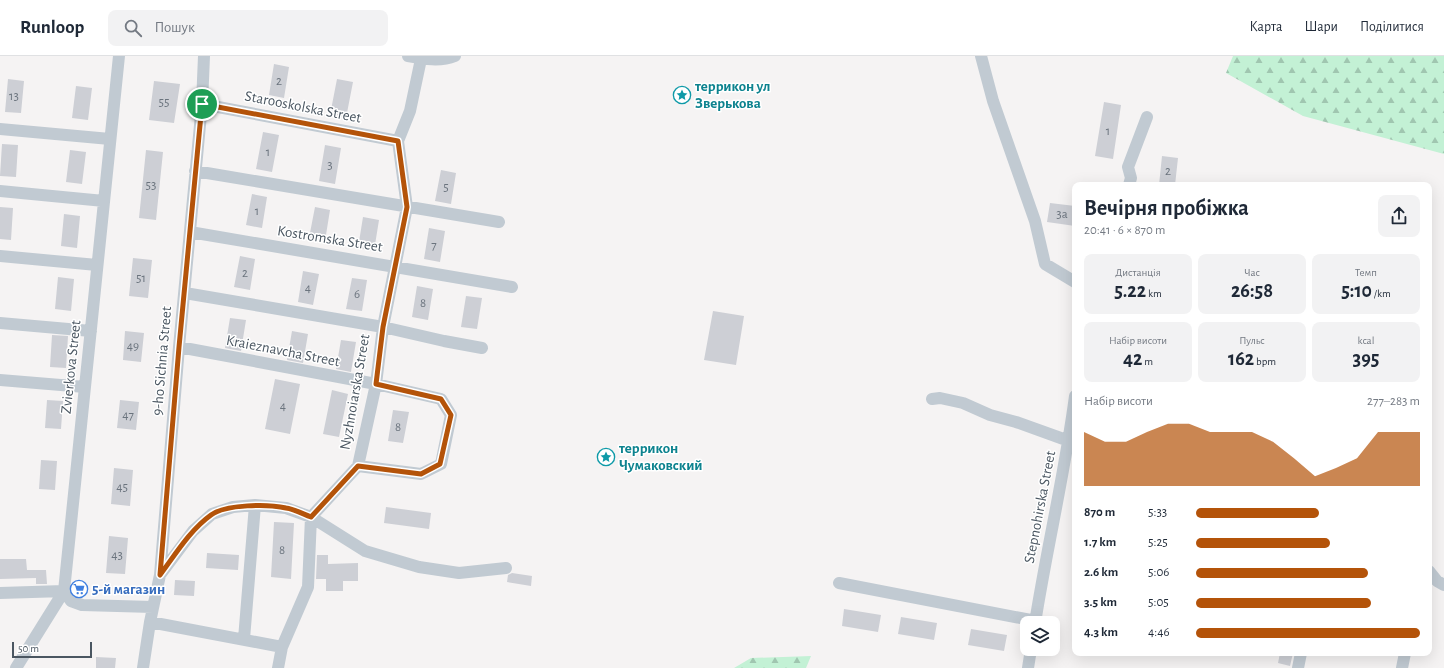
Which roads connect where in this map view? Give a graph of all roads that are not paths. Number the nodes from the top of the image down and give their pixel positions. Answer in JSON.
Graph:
{"nodes":[{"id":1,"x":119,"y":56,"type":"edge"},
{"id":2,"x":204,"y":56,"type":"edge"},
{"id":3,"x":408,"y":56,"type":"edge"},
{"id":4,"x":455,"y":56,"type":"edge"},
{"id":5,"x":981,"y":56,"type":"edge"},
{"id":6,"x":421,"y":59,"type":"junction"},
{"id":7,"x":202,"y":104,"type":"junction"},
{"id":8,"x":1147,"y":117,"type":"dead end"},
{"id":9,"x":0,"y":129,"type":"edge"},
{"id":10,"x":110,"y":138,"type":"junction"},
{"id":11,"x":398,"y":141,"type":"junction"},
{"id":12,"x":195,"y":171,"type":"junction"},
{"id":13,"x":1130,"y":182,"type":"edge"},
{"id":14,"x":0,"y":191,"type":"edge"},
{"id":15,"x":104,"y":201,"type":"junction"},
{"id":16,"x":407,"y":207,"type":"junction"},
{"id":17,"x":499,"y":222,"type":"dead end"},
{"id":18,"x":190,"y":232,"type":"junction"},
{"id":19,"x":0,"y":256,"type":"edge"},
{"id":20,"x":97,"y":265,"type":"junction"},
{"id":21,"x":394,"y":266,"type":"junction"},
{"id":22,"x":1072,"y":280,"type":"edge"},
{"id":23,"x":512,"y":287,"type":"dead end"},
{"id":24,"x":184,"y":293,"type":"junction"},
{"id":25,"x":0,"y":323,"type":"edge"},
{"id":26,"x":383,"y":327,"type":"junction"},
{"id":27,"x":91,"y":331,"type":"junction"},
{"id":28,"x":179,"y":347,"type":"junction"},
{"id":29,"x":482,"y":348,"type":"dead end"},
{"id":30,"x":0,"y":380,"type":"edge"},
{"id":31,"x":376,"y":384,"type":"junction"},
{"id":32,"x":85,"y":387,"type":"junction"},
{"id":33,"x":932,"y":399,"type":"dead end"},
{"id":34,"x":1072,"y":418,"type":"edge"},
{"id":35,"x":1069,"y":441,"type":"junction"},
{"id":36,"x":358,"y":466,"type":"junction"},
{"id":37,"x":255,"y":505,"type":"junction"},
{"id":38,"x":311,"y":517,"type":"junction"},
{"id":39,"x":506,"y":568,"type":"dead end"},
{"id":40,"x":160,"y":575,"type":"junction"},
{"id":41,"x":1432,"y":575,"type":"edge"},
{"id":42,"x":839,"y":583,"type":"dead end"},
{"id":43,"x":1444,"y":586,"type":"edge"},
{"id":44,"x":64,"y":591,"type":"junction"},
{"id":45,"x":0,"y":593,"type":"edge"},
{"id":46,"x":153,"y":607,"type":"junction"},
{"id":47,"x":1036,"y":616,"type":"edge"},
{"id":48,"x":1020,"y":619,"type":"edge"},
{"id":49,"x":150,"y":622,"type":"junction"},
{"id":50,"x":244,"y":639,"type":"junction"},
{"id":51,"x":282,"y":647,"type":"junction"},
{"id":52,"x":1030,"y":656,"type":"edge"},
{"id":53,"x":1300,"y":656,"type":"edge"},
{"id":54,"x":1404,"y":656,"type":"edge"},
{"id":55,"x":16,"y":668,"type":"edge"},
{"id":56,"x":143,"y":668,"type":"edge"},
{"id":57,"x":278,"y":668,"type":"edge"},
{"id":58,"x":1028,"y":668,"type":"edge"},
{"id":59,"x":1298,"y":668,"type":"edge"},
{"id":60,"x":1402,"y":668,"type":"edge"}],
"edges":[{"from":1,"to":10,"type":"street","name":"Zvierkova Street"},
{"from":2,"to":7,"type":"street","name":"9-ho Sichnia Street"},
{"from":3,"to":6,"type":"street"},
{"from":4,"to":6,"type":"street"},
{"from":5,"to":22,"type":"street"},
{"from":6,"to":11,"type":"street"},
{"from":7,"to":11,"type":"street","name":"Starooskolska Street"},
{"from":7,"to":12,"type":"street","name":"9-ho Sichnia Street"},
{"from":8,"to":13,"type":"street"},
{"from":9,"to":10,"type":"street"},
{"from":10,"to":15,"type":"street","name":"Zvierkova Street"},
{"from":11,"to":16,"type":"street"},
{"from":12,"to":16,"type":"street"},
{"from":12,"to":18,"type":"street","name":"9-ho Sichnia Street"},
{"from":14,"to":15,"type":"street"},
{"from":15,"to":20,"type":"street","name":"Zvierkova Street"},
{"from":16,"to":17,"type":"street"},
{"from":16,"to":21,"type":"street","name":"Nyzhnoiarska Street"},
{"from":18,"to":21,"type":"street","name":"Kostromska Street"},
{"from":18,"to":24,"type":"street","name":"9-ho Sichnia Street"},
{"from":19,"to":20,"type":"street"},
{"from":20,"to":27,"type":"street","name":"Zvierkova Street"},
{"from":21,"to":23,"type":"street","name":"Kostromska Street"},
{"from":21,"to":26,"type":"street","name":"Nyzhnoiarska Street"},
{"from":24,"to":26,"type":"street"},
{"from":24,"to":28,"type":"street","name":"9-ho Sichnia Street"},
{"from":25,"to":27,"type":"street"},
{"from":26,"to":29,"type":"street"},
{"from":26,"to":31,"type":"street","name":"Nyzhnoiarska Street"},
{"from":27,"to":32,"type":"street","name":"Zvierkova Street"},
{"from":28,"to":31,"type":"street","name":"Kraieznavcha Street"},
{"from":28,"to":40,"type":"street","name":"9-ho Sichnia Street"},
{"from":30,"to":32,"type":"street"},
{"from":31,"to":36,"type":"street","name":"Nyzhnoiarska Street"},
{"from":31,"to":36,"type":"street","name":"Kraieznavcha Street"},
{"from":32,"to":44,"type":"street","name":"Zvierkova Street"},
{"from":33,"to":35,"type":"street"},
{"from":34,"to":35,"type":"street","name":"Stepnohirska Street"},
{"from":35,"to":47,"type":"street","name":"Stepnohirska Street"},
{"from":36,"to":38,"type":"street","name":"Nyzhnoiarska Street"},
{"from":37,"to":38,"type":"street"},
{"from":37,"to":40,"type":"street"},
{"from":37,"to":50,"type":"street"},
{"from":38,"to":39,"type":"street"},
{"from":38,"to":51,"type":"street"},
{"from":40,"to":46,"type":"street","name":"9-ho Sichnia Street"},
{"from":41,"to":43,"type":"street"},
{"from":42,"to":48,"type":"street"},
{"from":44,"to":45,"type":"street"},
{"from":44,"to":46,"type":"street"},
{"from":44,"to":55,"type":"street","name":"Zvierkova Street"},
{"from":46,"to":49,"type":"street","name":"9-ho Sichnia Street"},
{"from":49,"to":50,"type":"street"},
{"from":49,"to":56,"type":"street","name":"9-ho Sichnia Street"},
{"from":50,"to":51,"type":"street"},
{"from":51,"to":57,"type":"street"},
{"from":52,"to":58,"type":"street"},
{"from":53,"to":59,"type":"street"},
{"from":54,"to":60,"type":"street"}]}
